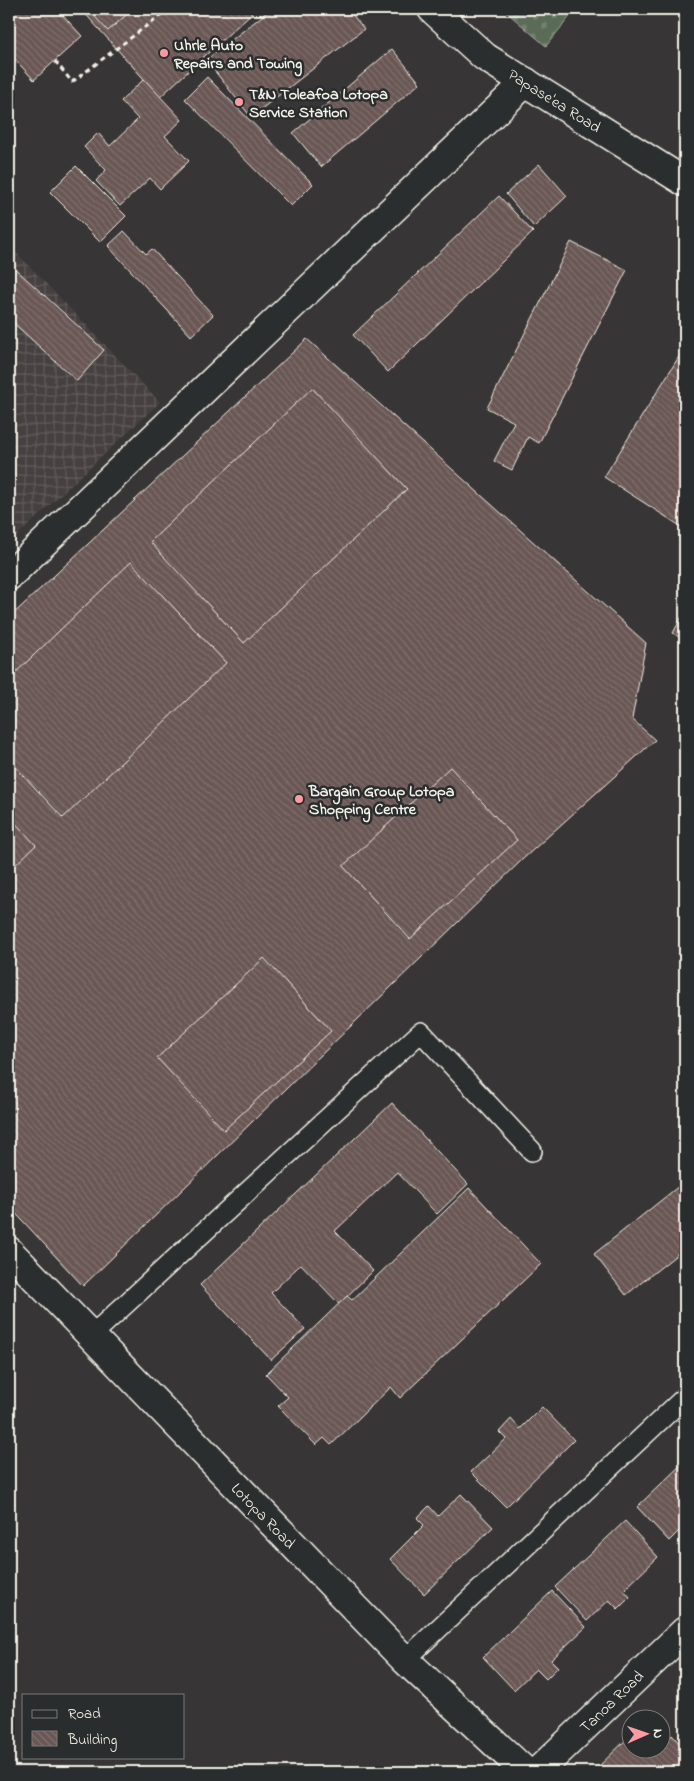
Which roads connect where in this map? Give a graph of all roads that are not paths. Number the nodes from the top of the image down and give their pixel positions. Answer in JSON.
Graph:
{"nodes":[{"id":1,"x":432,"y":9,"type":"edge"},
{"id":2,"x":526,"y":82,"type":"junction"},
{"id":3,"x":685,"y":182,"type":"edge"},
{"id":4,"x":9,"y":576,"type":"edge"},
{"id":5,"x":532,"y":1151,"type":"dead end"},
{"id":6,"x":9,"y":1251,"type":"edge"},
{"id":7,"x":91,"y":1336,"type":"junction"},
{"id":8,"x":685,"y":1397,"type":"edge"},
{"id":9,"x":685,"y":1630,"type":"edge"},
{"id":10,"x":405,"y":1660,"type":"junction"},
{"id":11,"x":526,"y":1772,"type":"edge"},
{"id":12,"x":537,"y":1772,"type":"edge"}],
"edges":[{"from":1,"to":2,"type":"street","name":"Papase'ea Road"},
{"from":2,"to":3,"type":"street","name":"Papase'ea Road"},
{"from":2,"to":4,"type":"street"},
{"from":5,"to":7,"type":"lane"},
{"from":6,"to":7,"type":"street","name":"Lotopa Road"},
{"from":7,"to":10,"type":"street","name":"Lotopa Road"},
{"from":8,"to":10,"type":"lane"},
{"from":9,"to":12,"type":"street","name":"Tanoa Road"},
{"from":10,"to":11,"type":"street","name":"Lotopa Road"}]}
